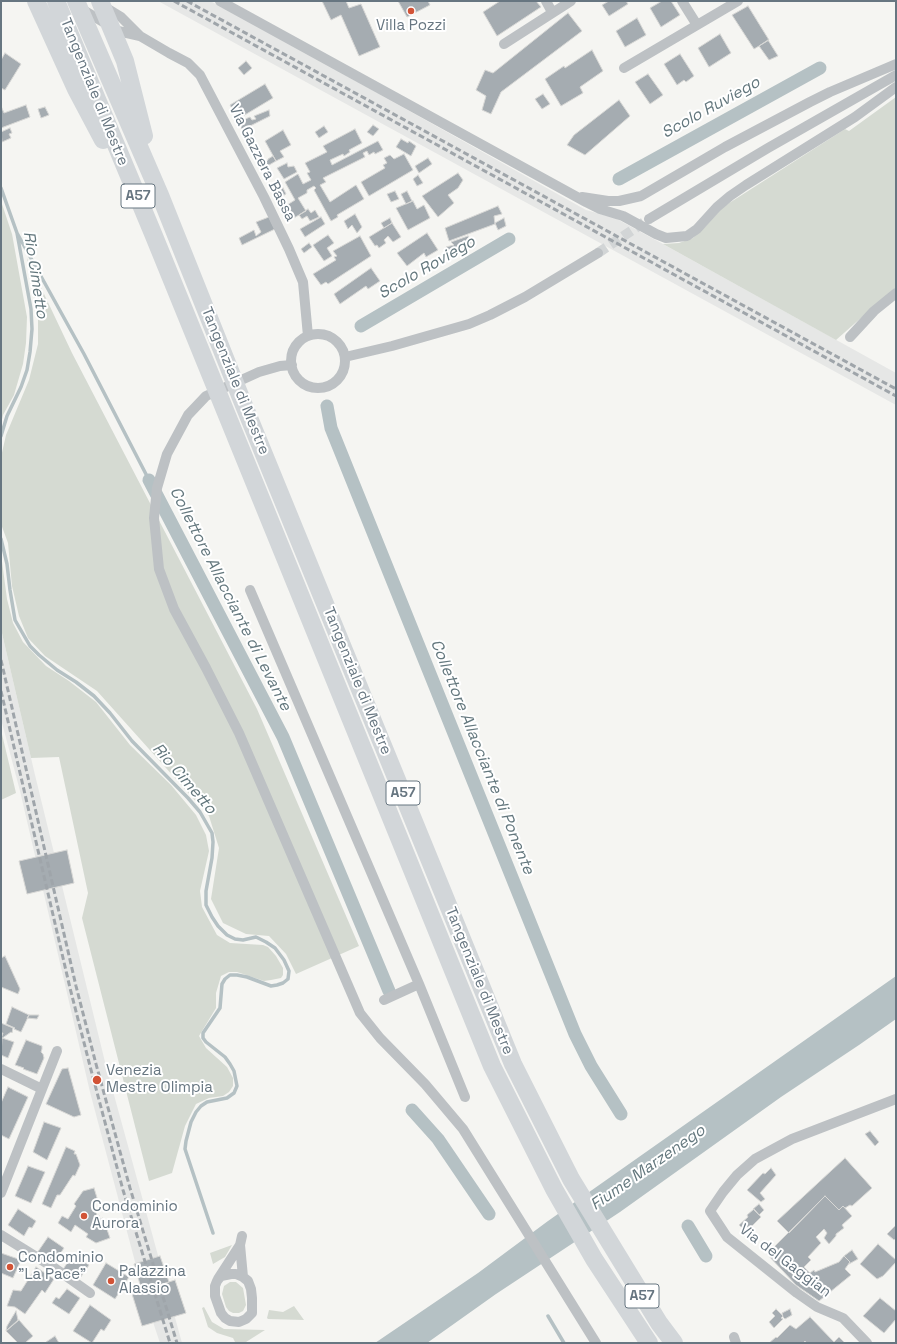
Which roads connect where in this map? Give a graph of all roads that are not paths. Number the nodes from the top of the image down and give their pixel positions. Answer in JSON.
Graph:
{"nodes":[{"id":1,"x":56,"y":1,"type":"edge"},
{"id":2,"x":68,"y":1,"type":"edge"},
{"id":3,"x":76,"y":1,"type":"edge"},
{"id":4,"x":96,"y":1,"type":"edge"},
{"id":5,"x":100,"y":1,"type":"edge"},
{"id":6,"x":220,"y":1,"type":"edge"},
{"id":7,"x":546,"y":1,"type":"edge"},
{"id":8,"x":571,"y":1,"type":"edge"},
{"id":9,"x":682,"y":1,"type":"edge"},
{"id":10,"x":738,"y":1,"type":"edge"},
{"id":11,"x":38,"y":6,"type":"edge"},
{"id":12,"x":552,"y":12,"type":"junction"},
{"id":13,"x":697,"y":25,"type":"junction"},
{"id":14,"x":140,"y":36,"type":"junction"},
{"id":15,"x":504,"y":44,"type":"dead end"},
{"id":16,"x":896,"y":64,"type":"edge"},
{"id":17,"x":624,"y":68,"type":"dead end"},
{"id":18,"x":896,"y":75,"type":"edge"},
{"id":19,"x":896,"y":87,"type":"edge"},
{"id":20,"x":160,"y":195,"type":"junction"},
{"id":21,"x":576,"y":196,"type":"junction"},
{"id":22,"x":649,"y":219,"type":"tunnel mouth"},
{"id":23,"x":154,"y":236,"type":"junction"},
{"id":24,"x":598,"y":253,"type":"tunnel mouth"},
{"id":25,"x":896,"y":293,"type":"edge"},
{"id":26,"x":308,"y":336,"type":"junction"},
{"id":27,"x":850,"y":337,"type":"dead end"},
{"id":28,"x":345,"y":357,"type":"junction"},
{"id":29,"x":292,"y":365,"type":"junction"},
{"id":30,"x":250,"y":590,"type":"dead end"},
{"id":31,"x":418,"y":984,"type":"junction"},
{"id":32,"x":384,"y":1000,"type":"dead end"},
{"id":33,"x":57,"y":1051,"type":"dead end"},
{"id":34,"x":1,"y":1069,"type":"edge"},
{"id":35,"x":42,"y":1089,"type":"junction"},
{"id":36,"x":465,"y":1097,"type":"dead end"},
{"id":37,"x":896,"y":1099,"type":"edge"},
{"id":38,"x":1,"y":1193,"type":"edge"},
{"id":39,"x":1,"y":1235,"type":"edge"},
{"id":40,"x":243,"y":1277,"type":"junction"},
{"id":41,"x":217,"y":1281,"type":"junction"},
{"id":42,"x":90,"y":1293,"type":"dead end"},
{"id":43,"x":596,"y":1343,"type":"edge"},
{"id":44,"x":649,"y":1343,"type":"edge"},
{"id":45,"x":674,"y":1343,"type":"edge"},
{"id":46,"x":867,"y":1343,"type":"edge"}],
"edges":[{"from":1,"to":23,"type":"highway","name":"Tangenziale di Mestre","number":"A57"},
{"from":2,"to":14,"type":"street","name":"Via Gazzera Bassa"},
{"from":3,"to":20,"type":"highway","name":"Tangenziale di Mestre","number":"A57"},
{"from":4,"to":14,"type":"street","name":"Via Gazzera Bassa"},
{"from":5,"to":20,"type":"highway","number":"A57"},
{"from":6,"to":21,"type":"street"},
{"from":7,"to":12,"type":"street"},
{"from":8,"to":12,"type":"street"},
{"from":9,"to":13,"type":"street"},
{"from":10,"to":13,"type":"street"},
{"from":11,"to":23,"type":"highway","number":"A57"},
{"from":12,"to":15,"type":"street"},
{"from":13,"to":17,"type":"street"},
{"from":14,"to":26,"type":"street","name":"Via Gazzera Bassa"},
{"from":16,"to":21,"type":"street"},
{"from":18,"to":22,"type":"street"},
{"from":19,"to":21,"type":"street"},
{"from":20,"to":45,"type":"highway","name":"Tangenziale di Mestre","number":"A57"},
{"from":23,"to":44,"type":"highway","name":"Tangenziale di Mestre","number":"A57"},
{"from":24,"to":28,"type":"street"},
{"from":25,"to":27,"type":"street"},
{"from":26,"to":28,"type":"street"},
{"from":26,"to":29,"type":"street"},
{"from":28,"to":29,"type":"street"},
{"from":29,"to":43,"type":"street"},
{"from":30,"to":31,"type":"street"},
{"from":31,"to":32,"type":"street"},
{"from":31,"to":36,"type":"street"},
{"from":33,"to":35,"type":"street"},
{"from":34,"to":35,"type":"street"},
{"from":35,"to":38,"type":"street"},
{"from":37,"to":46,"type":"street","name":"Via del Gaggian"},
{"from":39,"to":42,"type":"street"},
{"from":40,"to":41,"type":"street"},
{"from":40,"to":41,"type":"street"},
{"from":40,"to":41,"type":"street"}]}
